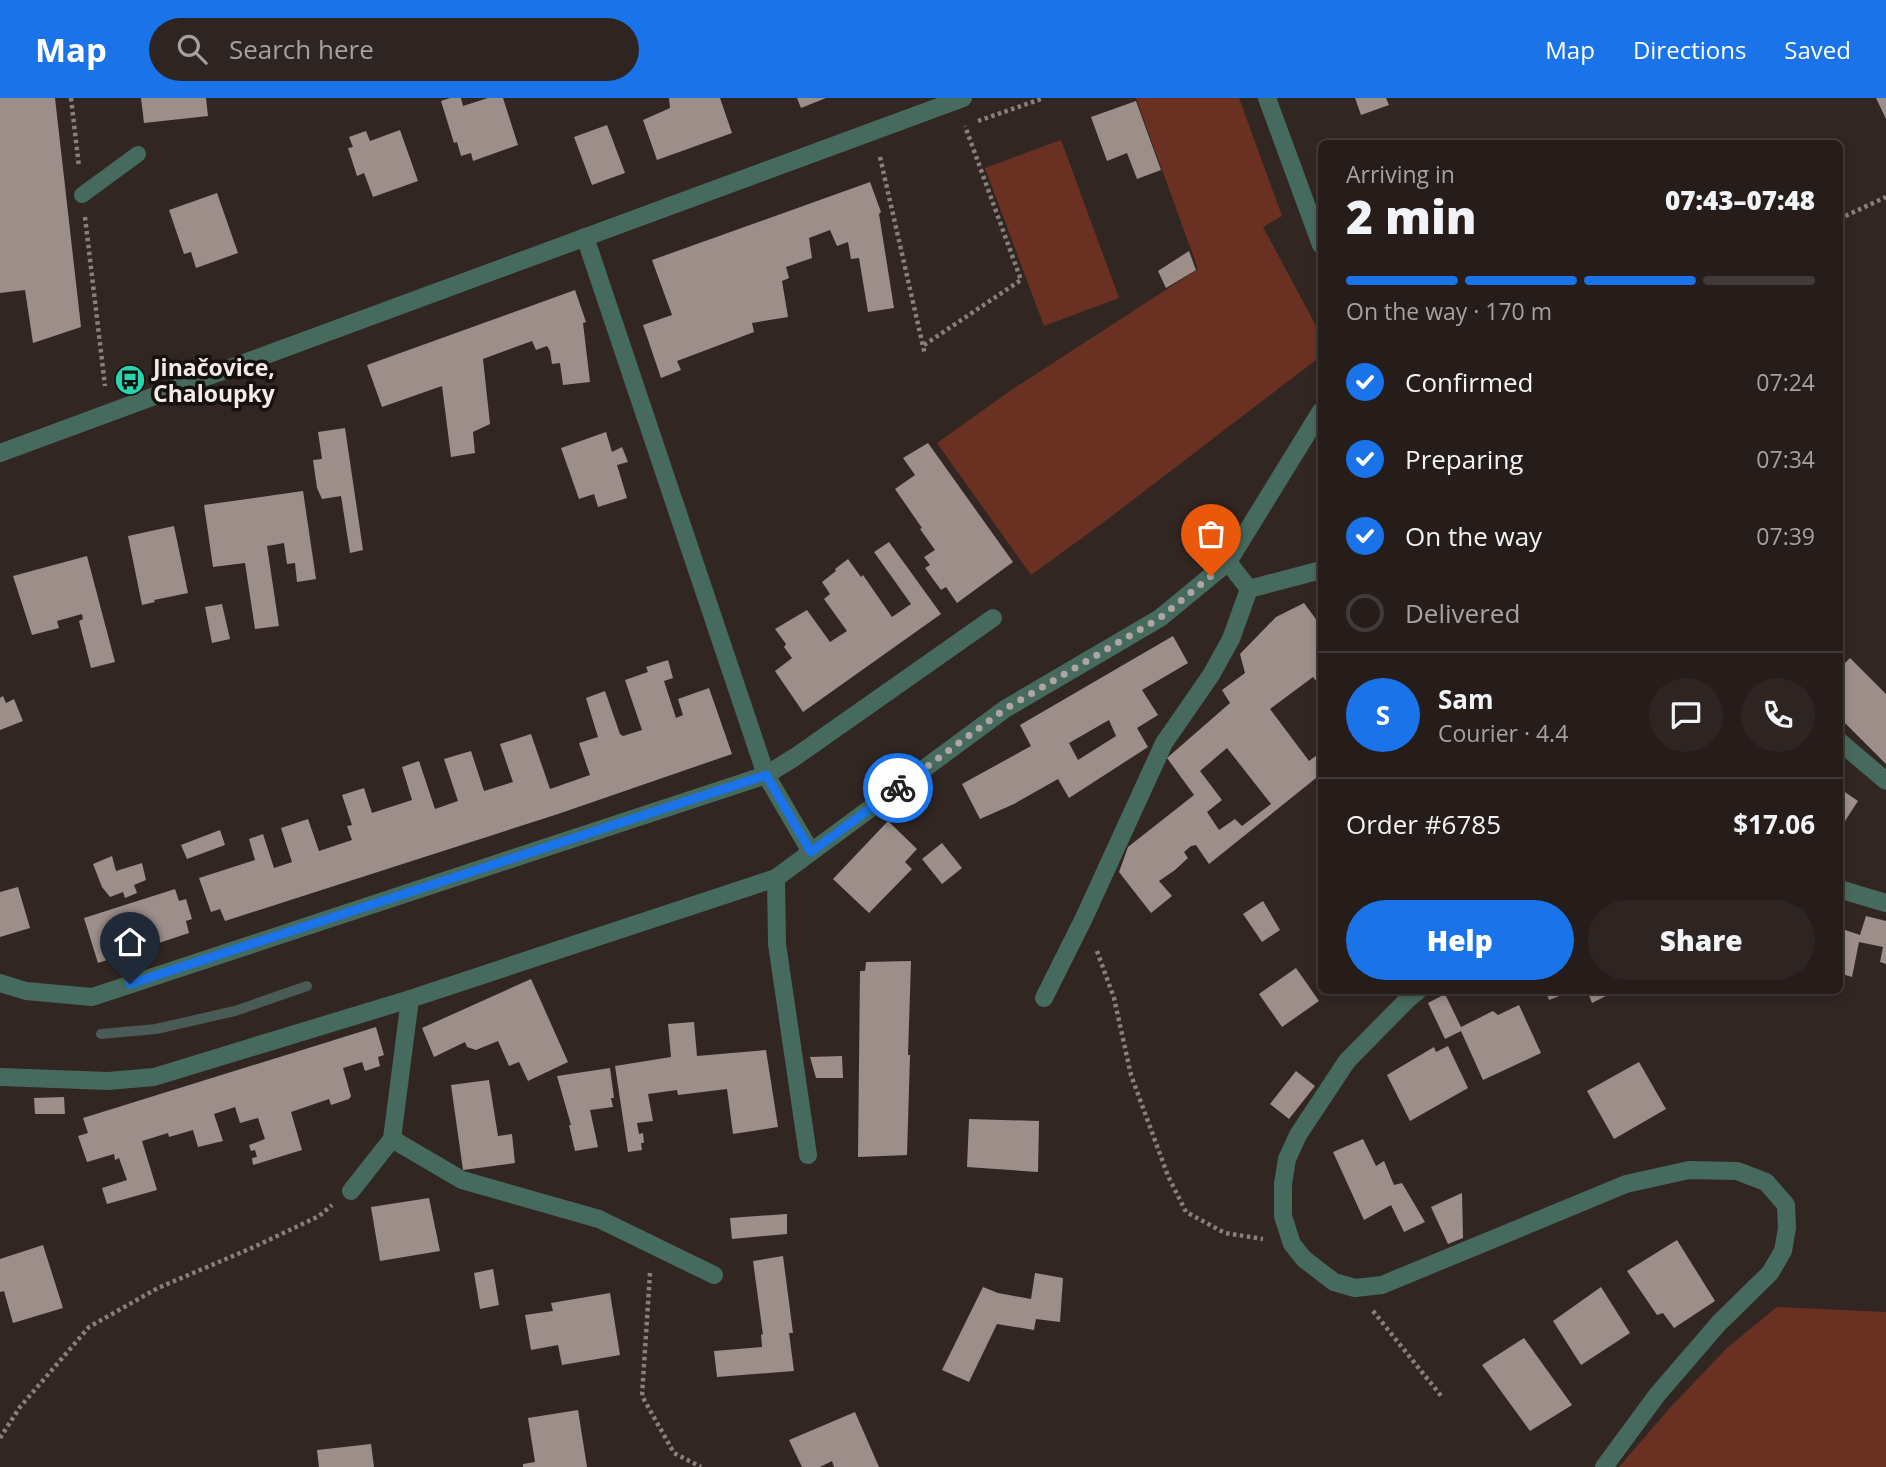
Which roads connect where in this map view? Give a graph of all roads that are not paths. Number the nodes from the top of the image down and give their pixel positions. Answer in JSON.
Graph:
{"nodes":[{"id":1,"x":963,"y":98,"type":"edge"},
{"id":2,"x":1267,"y":98,"type":"edge"},
{"id":3,"x":138,"y":154,"type":"dead end"},
{"id":4,"x":82,"y":195,"type":"road end"},
{"id":5,"x":585,"y":237,"type":"junction"},
{"id":6,"x":1318,"y":237,"type":"edge"},
{"id":7,"x":1315,"y":430,"type":"edge"},
{"id":8,"x":0,"y":453,"type":"edge"},
{"id":9,"x":1228,"y":562,"type":"junction"},
{"id":10,"x":1318,"y":571,"type":"edge"},
{"id":11,"x":1249,"y":589,"type":"junction"},
{"id":12,"x":993,"y":618,"type":"dead end"},
{"id":13,"x":1843,"y":744,"type":"edge"},
{"id":14,"x":766,"y":775,"type":"junction"},
{"id":15,"x":1886,"y":781,"type":"edge"},
{"id":16,"x":811,"y":852,"type":"junction"},
{"id":17,"x":776,"y":878,"type":"junction"},
{"id":18,"x":1843,"y":891,"type":"edge"},
{"id":19,"x":1886,"y":903,"type":"edge"},
{"id":20,"x":0,"y":983,"type":"edge"},
{"id":21,"x":1414,"y":994,"type":"edge"},
{"id":22,"x":1044,"y":998,"type":"dead end"},
{"id":23,"x":410,"y":999,"type":"junction"},
{"id":24,"x":0,"y":1077,"type":"edge"},
{"id":25,"x":392,"y":1139,"type":"junction"},
{"id":26,"x":808,"y":1155,"type":"dead end"},
{"id":27,"x":351,"y":1191,"type":"road end"},
{"id":28,"x":714,"y":1275,"type":"dead end"},
{"id":29,"x":1604,"y":1467,"type":"edge"}],
"edges":[{"from":1,"to":5,"type":"street"},
{"from":2,"to":6,"type":"street"},
{"from":3,"to":4,"type":"lane"},
{"from":5,"to":8,"type":"street"},
{"from":5,"to":14,"type":"street"},
{"from":7,"to":9,"type":"street"},
{"from":9,"to":11,"type":"street"},
{"from":9,"to":16,"type":"street"},
{"from":10,"to":11,"type":"street"},
{"from":11,"to":22,"type":"street"},
{"from":12,"to":14,"type":"street"},
{"from":13,"to":15,"type":"street"},
{"from":14,"to":16,"type":"street"},
{"from":14,"to":20,"type":"street"},
{"from":16,"to":17,"type":"street"},
{"from":17,"to":23,"type":"street"},
{"from":17,"to":26,"type":"street"},
{"from":18,"to":19,"type":"street"},
{"from":21,"to":29,"type":"street"},
{"from":23,"to":24,"type":"street"},
{"from":23,"to":25,"type":"street"},
{"from":25,"to":27,"type":"street"},
{"from":25,"to":28,"type":"street"}]}
